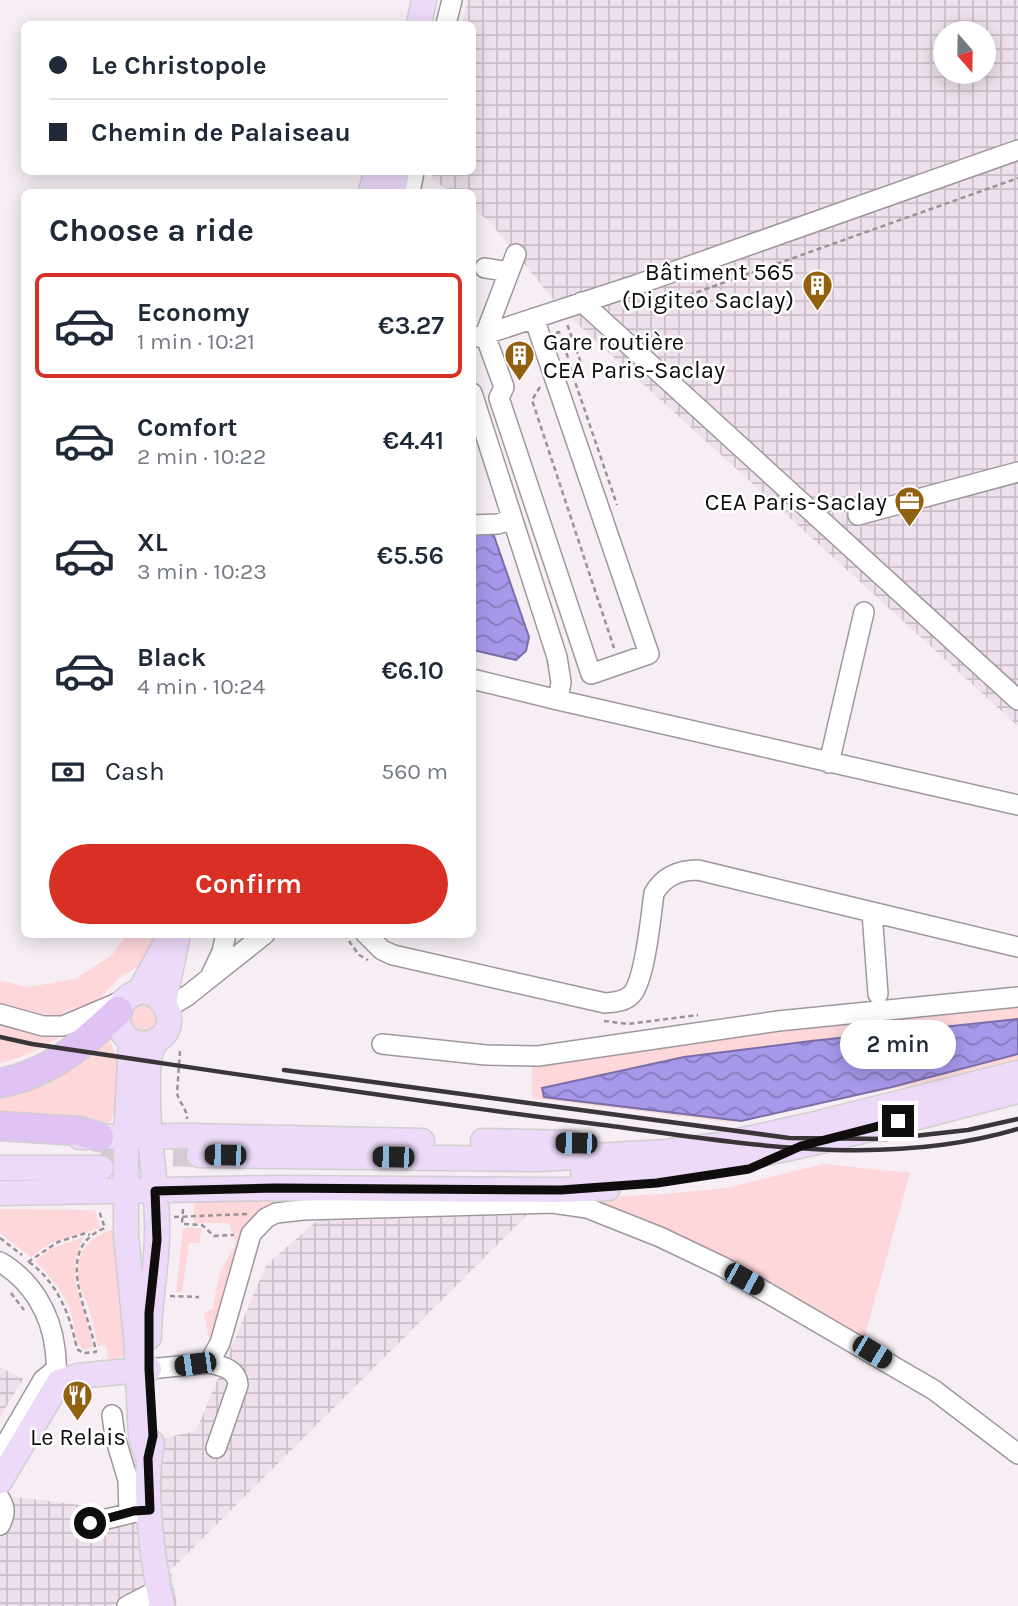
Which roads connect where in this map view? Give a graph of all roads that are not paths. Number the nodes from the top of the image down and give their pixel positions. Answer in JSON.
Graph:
{"nodes":[{"id":1,"x":425,"y":0,"type":"edge"},
{"id":2,"x":452,"y":0,"type":"edge"},
{"id":3,"x":420,"y":21,"type":"edge"},
{"id":4,"x":447,"y":21,"type":"edge"},
{"id":5,"x":1018,"y":150,"type":"edge"},
{"id":6,"x":485,"y":268,"type":"dead end"},
{"id":7,"x":588,"y":307,"type":"junction"},
{"id":8,"x":534,"y":318,"type":"junction"},
{"id":9,"x":479,"y":336,"type":"edge"},
{"id":10,"x":476,"y":406,"type":"edge"},
{"id":11,"x":1018,"y":472,"type":"edge"},
{"id":12,"x":858,"y":515,"type":"dead end"},
{"id":13,"x":512,"y":519,"type":"junction"},
{"id":14,"x":476,"y":526,"type":"edge"},
{"id":15,"x":864,"y":612,"type":"dead end"},
{"id":16,"x":476,"y":680,"type":"edge"},
{"id":17,"x":1016,"y":687,"type":"edge"},
{"id":18,"x":558,"y":700,"type":"junction"},
{"id":19,"x":829,"y":763,"type":"junction"},
{"id":20,"x":1018,"y":805,"type":"edge"},
{"id":21,"x":872,"y":912,"type":"junction"},
{"id":22,"x":168,"y":938,"type":"edge"},
{"id":23,"x":177,"y":938,"type":"edge"},
{"id":24,"x":225,"y":938,"type":"edge"},
{"id":25,"x":260,"y":938,"type":"edge"},
{"id":26,"x":370,"y":938,"type":"edge"},
{"id":27,"x":1018,"y":947,"type":"edge"},
{"id":28,"x":208,"y":979,"type":"junction"},
{"id":29,"x":878,"y":994,"type":"dead end"},
{"id":30,"x":1018,"y":997,"type":"edge"},
{"id":31,"x":127,"y":1001,"type":"junction"},
{"id":32,"x":166,"y":1005,"type":"junction"},
{"id":33,"x":0,"y":1014,"type":"edge"},
{"id":34,"x":157,"y":1040,"type":"junction"},
{"id":35,"x":131,"y":1041,"type":"junction"},
{"id":36,"x":382,"y":1045,"type":"dead end"},
{"id":37,"x":1018,"y":1073,"type":"edge"},
{"id":38,"x":0,"y":1083,"type":"edge"},
{"id":39,"x":1018,"y":1091,"type":"edge"},
{"id":40,"x":0,"y":1126,"type":"edge"},
{"id":41,"x":0,"y":1136,"type":"edge"},
{"id":42,"x":151,"y":1136,"type":"junction"},
{"id":43,"x":720,"y":1144,"type":"junction"},
{"id":44,"x":801,"y":1146,"type":"junction"},
{"id":45,"x":107,"y":1149,"type":"junction"},
{"id":46,"x":0,"y":1152,"type":"edge"},
{"id":47,"x":0,"y":1168,"type":"edge"},
{"id":48,"x":155,"y":1191,"type":"junction"},
{"id":49,"x":125,"y":1192,"type":"junction"},
{"id":50,"x":0,"y":1193,"type":"edge"},
{"id":51,"x":5,"y":1271,"type":"edge"},
{"id":52,"x":209,"y":1363,"type":"junction"},
{"id":53,"x":142,"y":1370,"type":"junction"},
{"id":54,"x":57,"y":1376,"type":"junction"},
{"id":55,"x":113,"y":1415,"type":"dead end"},
{"id":56,"x":216,"y":1448,"type":"dead end"},
{"id":57,"x":146,"y":1452,"type":"junction"},
{"id":58,"x":0,"y":1454,"type":"edge"},
{"id":59,"x":1018,"y":1454,"type":"edge"},
{"id":60,"x":120,"y":1457,"type":"junction"},
{"id":61,"x":0,"y":1481,"type":"edge"},
{"id":62,"x":0,"y":1499,"type":"edge"},
{"id":63,"x":140,"y":1511,"type":"junction"},
{"id":64,"x":90,"y":1523,"type":"dead end"},
{"id":65,"x":0,"y":1525,"type":"edge"},
{"id":66,"x":160,"y":1598,"type":"edge"},
{"id":67,"x":127,"y":1606,"type":"edge"}],
"edges":[{"from":1,"to":3,"type":"main road"},
{"from":2,"to":4,"type":"street"},
{"from":5,"to":7,"type":"street"},
{"from":6,"to":9,"type":"street"},
{"from":7,"to":8,"type":"street"},
{"from":7,"to":17,"type":"street"},
{"from":8,"to":9,"type":"street"},
{"from":8,"to":9,"type":"street"},
{"from":10,"to":13,"type":"street"},
{"from":11,"to":12,"type":"street"},
{"from":13,"to":14,"type":"street"},
{"from":13,"to":18,"type":"street"},
{"from":15,"to":19,"type":"street"},
{"from":16,"to":18,"type":"street"},
{"from":18,"to":19,"type":"street"},
{"from":19,"to":20,"type":"street"},
{"from":21,"to":26,"type":"street"},
{"from":21,"to":27,"type":"street"},
{"from":21,"to":29,"type":"street"},
{"from":22,"to":31,"type":"main road"},
{"from":23,"to":32,"type":"main road"},
{"from":24,"to":28,"type":"street"},
{"from":25,"to":28,"type":"street"},
{"from":28,"to":32,"type":"street"},
{"from":30,"to":36,"type":"street"},
{"from":31,"to":32,"type":"main road"},
{"from":31,"to":33,"type":"street"},
{"from":31,"to":35,"type":"main road"},
{"from":31,"to":38,"type":"highway"},
{"from":32,"to":34,"type":"main road"},
{"from":34,"to":35,"type":"main road"},
{"from":34,"to":42,"type":"main road"},
{"from":35,"to":45,"type":"main road"},
{"from":37,"to":43,"type":"main road"},
{"from":39,"to":44,"type":"main road"},
{"from":40,"to":45,"type":"highway"},
{"from":41,"to":45,"type":"main road"},
{"from":42,"to":43,"type":"main road"},
{"from":42,"to":45,"type":"main road"},
{"from":42,"to":48,"type":"main road"},
{"from":43,"to":44,"type":"main road"},
{"from":44,"to":48,"type":"main road"},
{"from":45,"to":46,"type":"main road"},
{"from":45,"to":47,"type":"main road"},
{"from":45,"to":49,"type":"main road"},
{"from":48,"to":49,"type":"main road"},
{"from":48,"to":53,"type":"main road"},
{"from":49,"to":50,"type":"main road"},
{"from":49,"to":53,"type":"main road"},
{"from":51,"to":54,"type":"street"},
{"from":52,"to":53,"type":"street"},
{"from":52,"to":56,"type":"street"},
{"from":52,"to":59,"type":"street"},
{"from":53,"to":54,"type":"main road"},
{"from":53,"to":57,"type":"main road"},
{"from":54,"to":58,"type":"street"},
{"from":54,"to":61,"type":"main road"},
{"from":55,"to":60,"type":"street"},
{"from":57,"to":60,"type":"street"},
{"from":57,"to":63,"type":"main road"},
{"from":60,"to":63,"type":"street"},
{"from":62,"to":65,"type":"street"},
{"from":63,"to":64,"type":"street"},
{"from":63,"to":66,"type":"main road"},
{"from":66,"to":67,"type":"street"}]}
